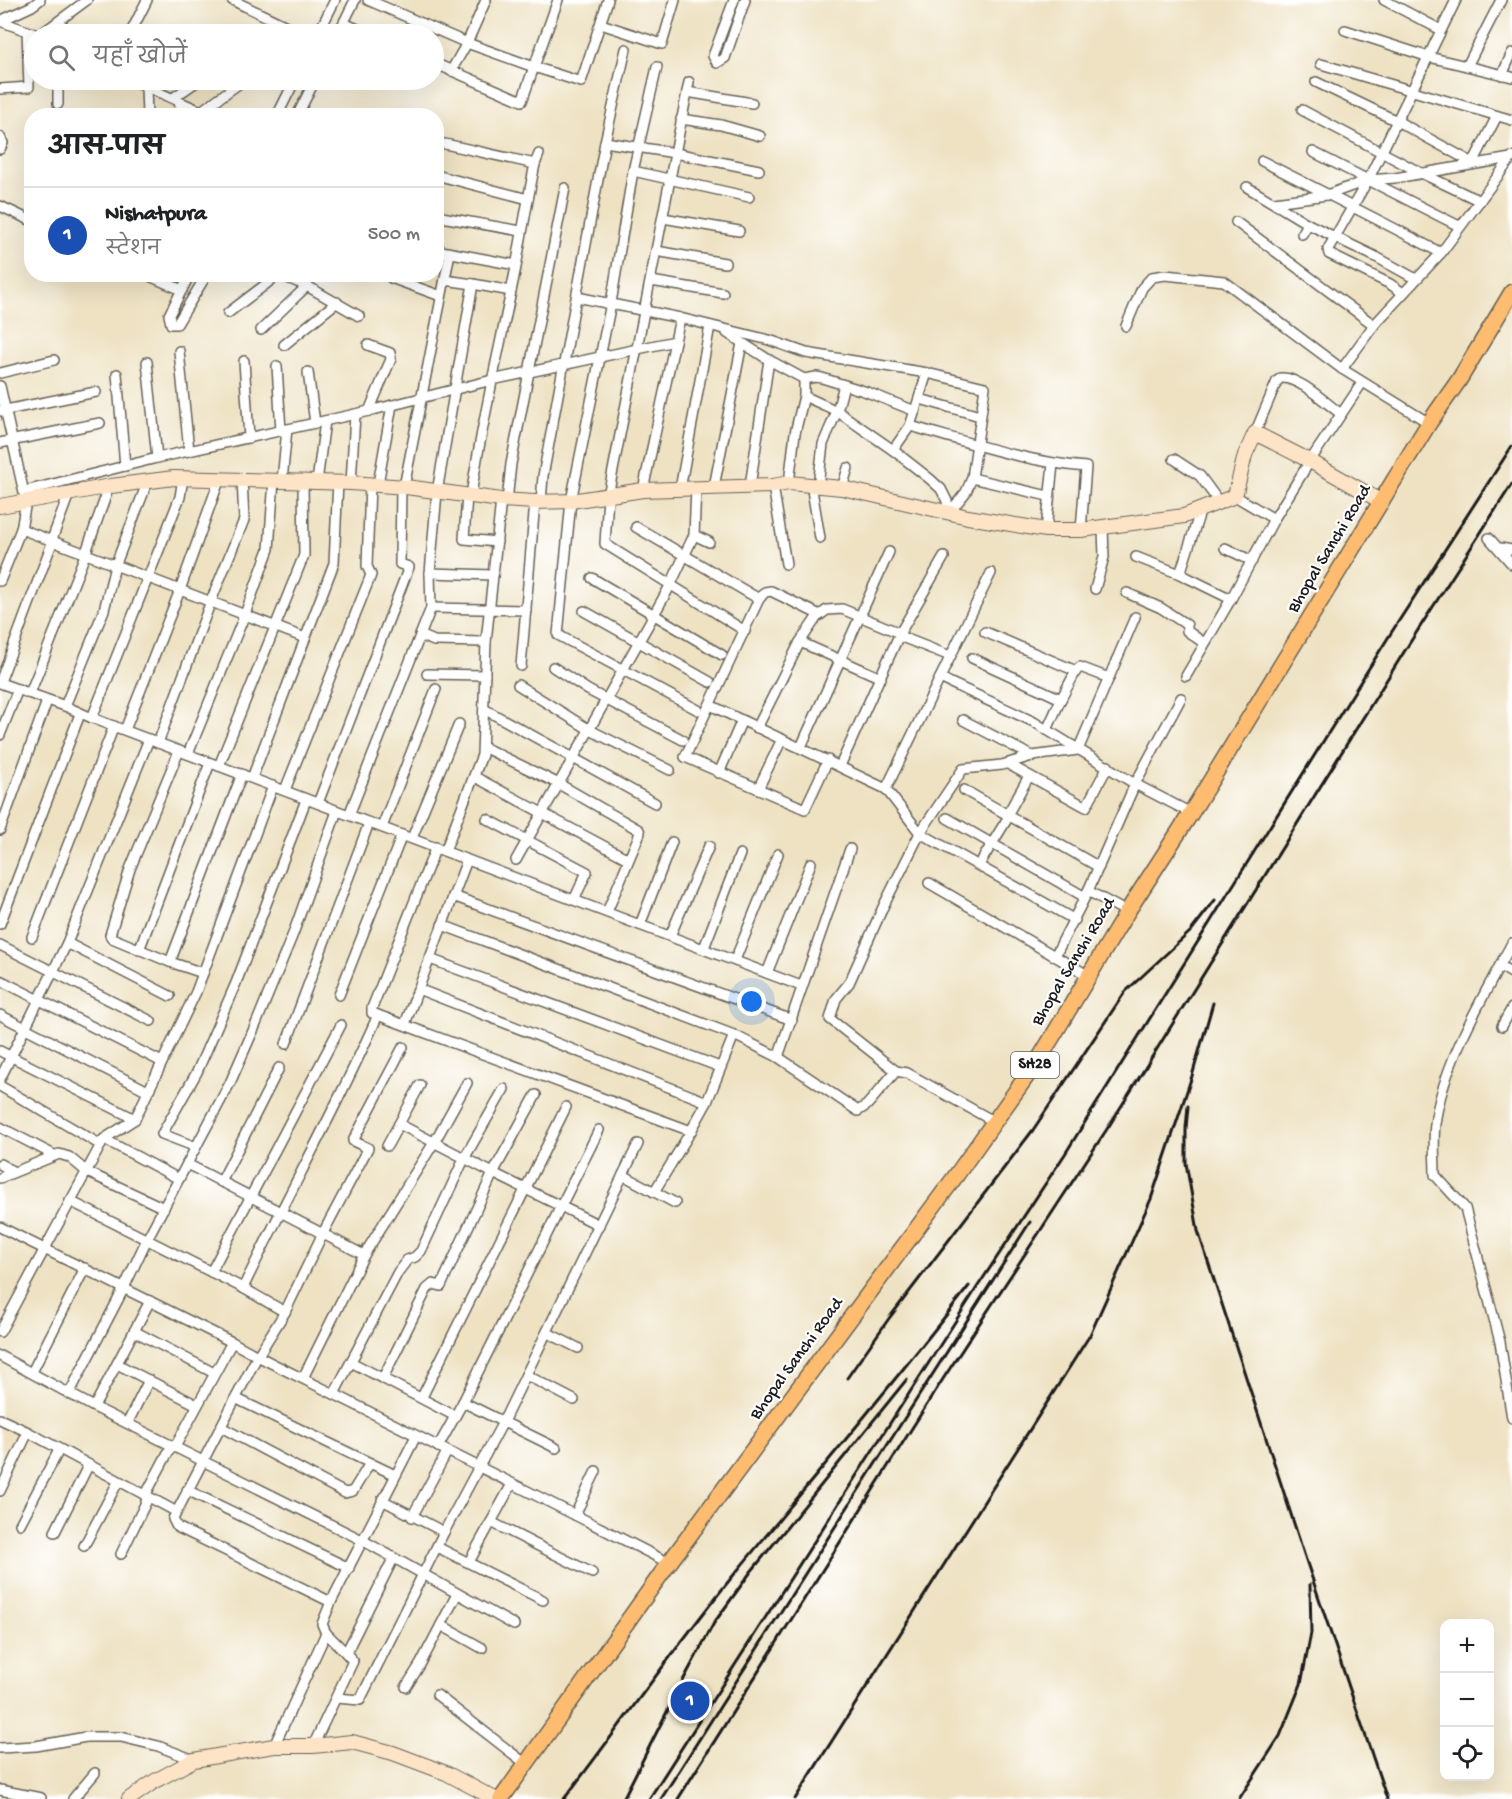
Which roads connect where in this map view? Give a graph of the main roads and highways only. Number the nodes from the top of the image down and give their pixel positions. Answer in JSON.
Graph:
{"nodes":[{"id":1,"x":1512,"y":292,"type":"edge"},
{"id":2,"x":501,"y":1799,"type":"edge"}],
"edges":[{"from":1,"to":2,"type":"main road","name":"Bhopal Sanchi Road","number":"SH28"}]}
